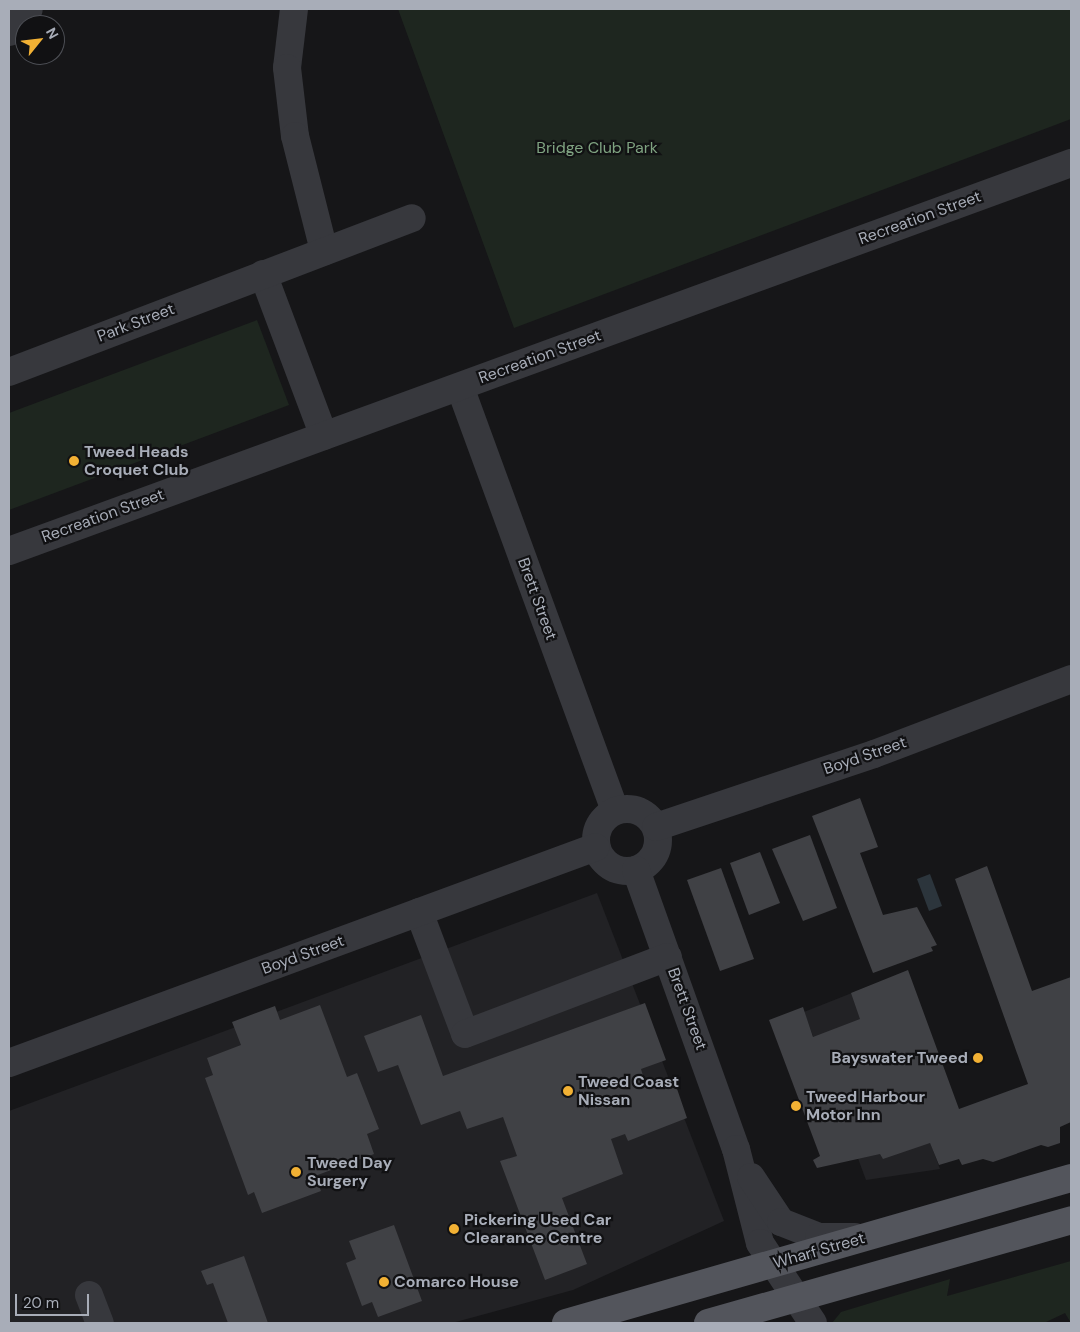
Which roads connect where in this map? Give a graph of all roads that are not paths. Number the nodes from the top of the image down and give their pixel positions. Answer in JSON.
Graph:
{"nodes":[{"id":1,"x":28,"y":9,"type":"edge"},
{"id":2,"x":294,"y":9,"type":"edge"},
{"id":3,"x":9,"y":32,"type":"edge"},
{"id":4,"x":1071,"y":162,"type":"edge"},
{"id":5,"x":412,"y":218,"type":"dead end"},
{"id":6,"x":324,"y":251,"type":"junction"},
{"id":7,"x":262,"y":274,"type":"junction"},
{"id":8,"x":9,"y":372,"type":"edge"},
{"id":9,"x":460,"y":387,"type":"junction"},
{"id":10,"x":324,"y":436,"type":"junction"},
{"id":11,"x":9,"y":551,"type":"edge"},
{"id":12,"x":1071,"y":679,"type":"edge"},
{"id":13,"x":614,"y":811,"type":"junction"},
{"id":14,"x":656,"y":827,"type":"junction"},
{"id":15,"x":596,"y":847,"type":"junction"},
{"id":16,"x":636,"y":870,"type":"junction"},
{"id":17,"x":419,"y":912,"type":"junction"},
{"id":18,"x":668,"y":957,"type":"junction"},
{"id":19,"x":9,"y":1063,"type":"edge"},
{"id":20,"x":736,"y":1149,"type":"junction"},
{"id":21,"x":1071,"y":1178,"type":"edge"},
{"id":22,"x":1071,"y":1220,"type":"edge"},
{"id":23,"x":868,"y":1238,"type":"junction"},
{"id":24,"x":774,"y":1264,"type":"junction"},
{"id":25,"x":88,"y":1294,"type":"dead end"},
{"id":26,"x":797,"y":1299,"type":"junction"},
{"id":27,"x":712,"y":1322,"type":"edge"},
{"id":28,"x":100,"y":1323,"type":"edge"},
{"id":29,"x":566,"y":1323,"type":"edge"},
{"id":30,"x":764,"y":1323,"type":"edge"},
{"id":31,"x":813,"y":1323,"type":"edge"}],
"edges":[{"from":1,"to":3,"type":"street"},
{"from":2,"to":6,"type":"street"},
{"from":4,"to":9,"type":"street","name":"Recreation Street"},
{"from":5,"to":6,"type":"street","name":"Park Street"},
{"from":6,"to":7,"type":"street","name":"Park Street"},
{"from":7,"to":8,"type":"street","name":"Park Street"},
{"from":7,"to":10,"type":"street"},
{"from":9,"to":10,"type":"street","name":"Recreation Street"},
{"from":9,"to":13,"type":"street","name":"Brett Street"},
{"from":10,"to":11,"type":"street","name":"Recreation Street"},
{"from":12,"to":14,"type":"street","name":"Boyd Street"},
{"from":13,"to":14,"type":"street"},
{"from":13,"to":15,"type":"street"},
{"from":14,"to":16,"type":"street"},
{"from":15,"to":16,"type":"street"},
{"from":15,"to":17,"type":"street","name":"Boyd Street"},
{"from":16,"to":18,"type":"street","name":"Brett Street"},
{"from":17,"to":18,"type":"street"},
{"from":17,"to":19,"type":"street","name":"Boyd Street"},
{"from":18,"to":20,"type":"street","name":"Brett Street"},
{"from":20,"to":23,"type":"street","name":"Brett Street"},
{"from":20,"to":24,"type":"street","name":"Brett Street"},
{"from":21,"to":23,"type":"main road","name":"Wharf Street"},
{"from":22,"to":26,"type":"main road"},
{"from":23,"to":24,"type":"main road","name":"Wharf Street"},
{"from":24,"to":26,"type":"street","name":"Brett Street"},
{"from":24,"to":29,"type":"main road","name":"Wharf Street"},
{"from":25,"to":28,"type":"street"},
{"from":26,"to":27,"type":"main road"},
{"from":26,"to":31,"type":"street","name":"Brett Street"},
{"from":27,"to":30,"type":"street"}]}
